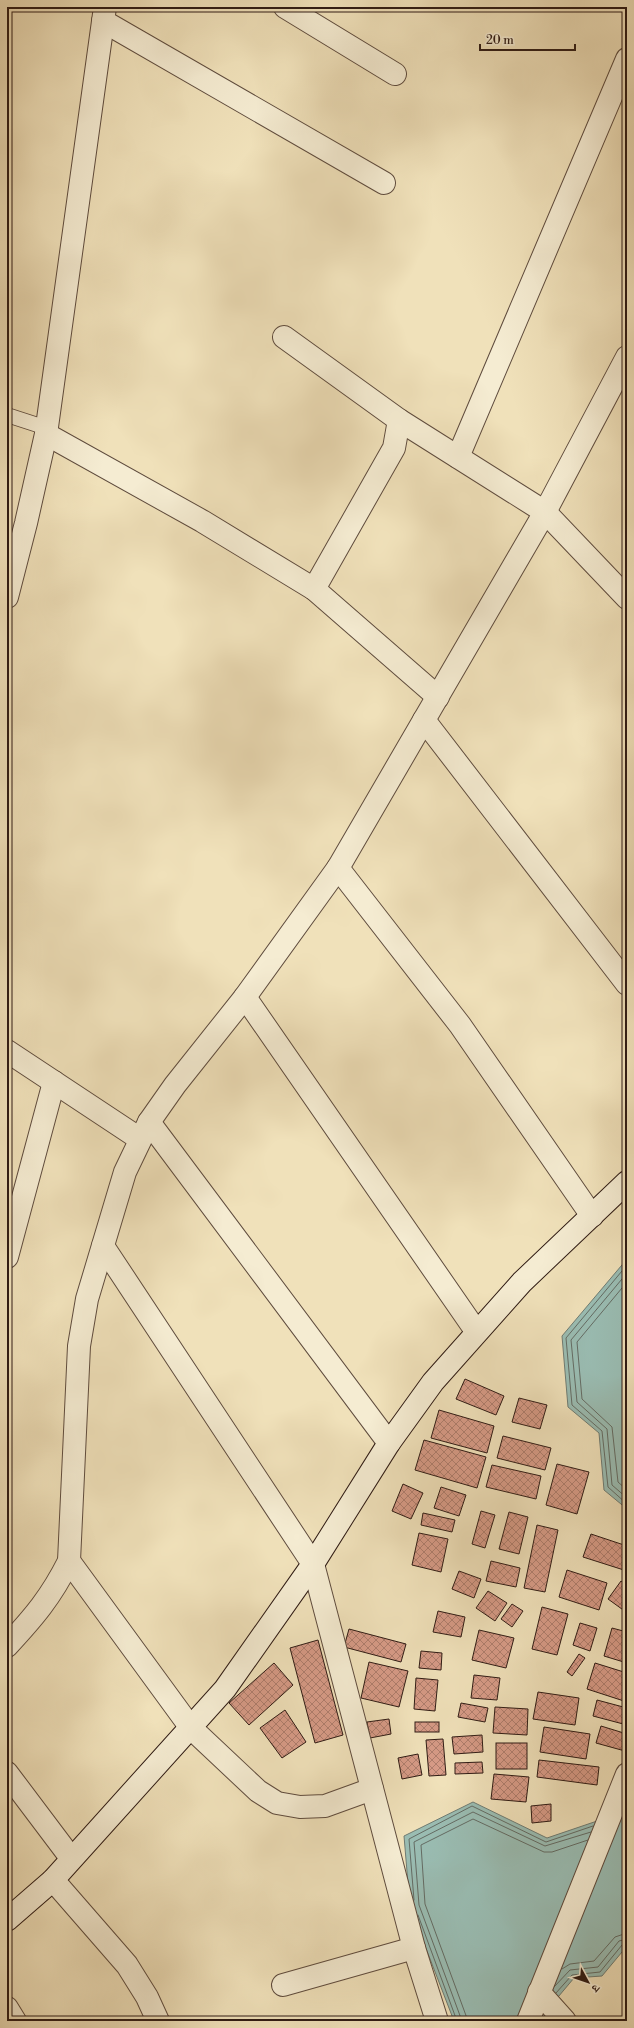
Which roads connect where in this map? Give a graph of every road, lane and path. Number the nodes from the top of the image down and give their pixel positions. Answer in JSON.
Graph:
{"nodes":[{"id":1,"x":285,"y":7,"type":"edge"},
{"id":2,"x":104,"y":14,"type":"edge"},
{"id":3,"x":627,"y":59,"type":"edge"},
{"id":4,"x":395,"y":74,"type":"dead end"},
{"id":5,"x":384,"y":183,"type":"dead end"},
{"id":6,"x":284,"y":337,"type":"dead end"},
{"id":7,"x":627,"y":357,"type":"edge"},
{"id":8,"x":7,"y":415,"type":"edge"},
{"id":9,"x":399,"y":420,"type":"junction"},
{"id":10,"x":47,"y":431,"type":"junction"},
{"id":11,"x":458,"y":457,"type":"junction"},
{"id":12,"x":545,"y":512,"type":"junction"},
{"id":13,"x":314,"y":589,"type":"junction"},
{"id":14,"x":7,"y":597,"type":"edge"},
{"id":15,"x":627,"y":598,"type":"edge"},
{"id":16,"x":438,"y":697,"type":"junction"},
{"id":17,"x":424,"y":720,"type":"junction"},
{"id":18,"x":338,"y":868,"type":"junction"},
{"id":19,"x":627,"y":984,"type":"edge"},
{"id":20,"x":245,"y":997,"type":"junction"},
{"id":21,"x":7,"y":1051,"type":"edge"},
{"id":22,"x":54,"y":1082,"type":"junction"},
{"id":23,"x":145,"y":1131,"type":"junction"},
{"id":24,"x":627,"y":1182,"type":"edge"},
{"id":25,"x":592,"y":1216,"type":"junction"},
{"id":26,"x":10,"y":1225,"type":"edge"},
{"id":27,"x":103,"y":1246,"type":"junction"},
{"id":28,"x":7,"y":1257,"type":"edge"},
{"id":29,"x":476,"y":1332,"type":"junction"},
{"id":30,"x":389,"y":1443,"type":"junction"},
{"id":31,"x":69,"y":1561,"type":"junction"},
{"id":32,"x":313,"y":1564,"type":"junction"},
{"id":33,"x":7,"y":1646,"type":"edge"},
{"id":34,"x":191,"y":1728,"type":"junction"},
{"id":35,"x":7,"y":1773,"type":"edge"},
{"id":36,"x":627,"y":1774,"type":"edge"},
{"id":37,"x":372,"y":1789,"type":"junction"},
{"id":38,"x":71,"y":1858,"type":"junction"},
{"id":39,"x":53,"y":1880,"type":"junction"},
{"id":40,"x":7,"y":1920,"type":"edge"},
{"id":41,"x":414,"y":1948,"type":"junction"},
{"id":42,"x":283,"y":1985,"type":"dead end"},
{"id":43,"x":539,"y":1992,"type":"junction"},
{"id":44,"x":7,"y":2008,"type":"edge"},
{"id":45,"x":15,"y":2021,"type":"edge"},
{"id":46,"x":158,"y":2021,"type":"edge"},
{"id":47,"x":437,"y":2021,"type":"edge"},
{"id":48,"x":528,"y":2021,"type":"edge"},
{"id":49,"x":565,"y":2021,"type":"edge"}],
"edges":[{"from":1,"to":4,"type":"street"},
{"from":2,"to":5,"type":"street"},
{"from":2,"to":10,"type":"street"},
{"from":3,"to":11,"type":"street"},
{"from":6,"to":9,"type":"street"},
{"from":7,"to":12,"type":"street"},
{"from":8,"to":10,"type":"lane"},
{"from":9,"to":11,"type":"street"},
{"from":9,"to":13,"type":"street"},
{"from":10,"to":13,"type":"street"},
{"from":10,"to":14,"type":"street"},
{"from":11,"to":12,"type":"street"},
{"from":12,"to":15,"type":"street"},
{"from":12,"to":16,"type":"street"},
{"from":13,"to":16,"type":"street"},
{"from":16,"to":17,"type":"street"},
{"from":17,"to":18,"type":"street"},
{"from":17,"to":19,"type":"street"},
{"from":18,"to":20,"type":"street"},
{"from":18,"to":25,"type":"street"},
{"from":20,"to":23,"type":"street"},
{"from":20,"to":29,"type":"street"},
{"from":21,"to":22,"type":"street"},
{"from":22,"to":23,"type":"street"},
{"from":22,"to":26,"type":"street"},
{"from":23,"to":27,"type":"street"},
{"from":23,"to":30,"type":"street"},
{"from":24,"to":25,"type":"street"},
{"from":25,"to":29,"type":"street"},
{"from":26,"to":28,"type":"street"},
{"from":27,"to":31,"type":"street"},
{"from":27,"to":32,"type":"street"},
{"from":29,"to":30,"type":"street"},
{"from":30,"to":32,"type":"street"},
{"from":31,"to":33,"type":"street"},
{"from":31,"to":34,"type":"street"},
{"from":32,"to":34,"type":"street"},
{"from":32,"to":37,"type":"street"},
{"from":34,"to":37,"type":"street"},
{"from":34,"to":38,"type":"street"},
{"from":35,"to":38,"type":"street"},
{"from":36,"to":43,"type":"street"},
{"from":37,"to":41,"type":"street"},
{"from":38,"to":39,"type":"street"},
{"from":39,"to":40,"type":"street"},
{"from":39,"to":46,"type":"street"},
{"from":41,"to":42,"type":"street"},
{"from":41,"to":47,"type":"street"},
{"from":43,"to":48,"type":"street"},
{"from":43,"to":49,"type":"street"},
{"from":44,"to":45,"type":"street"}]}
